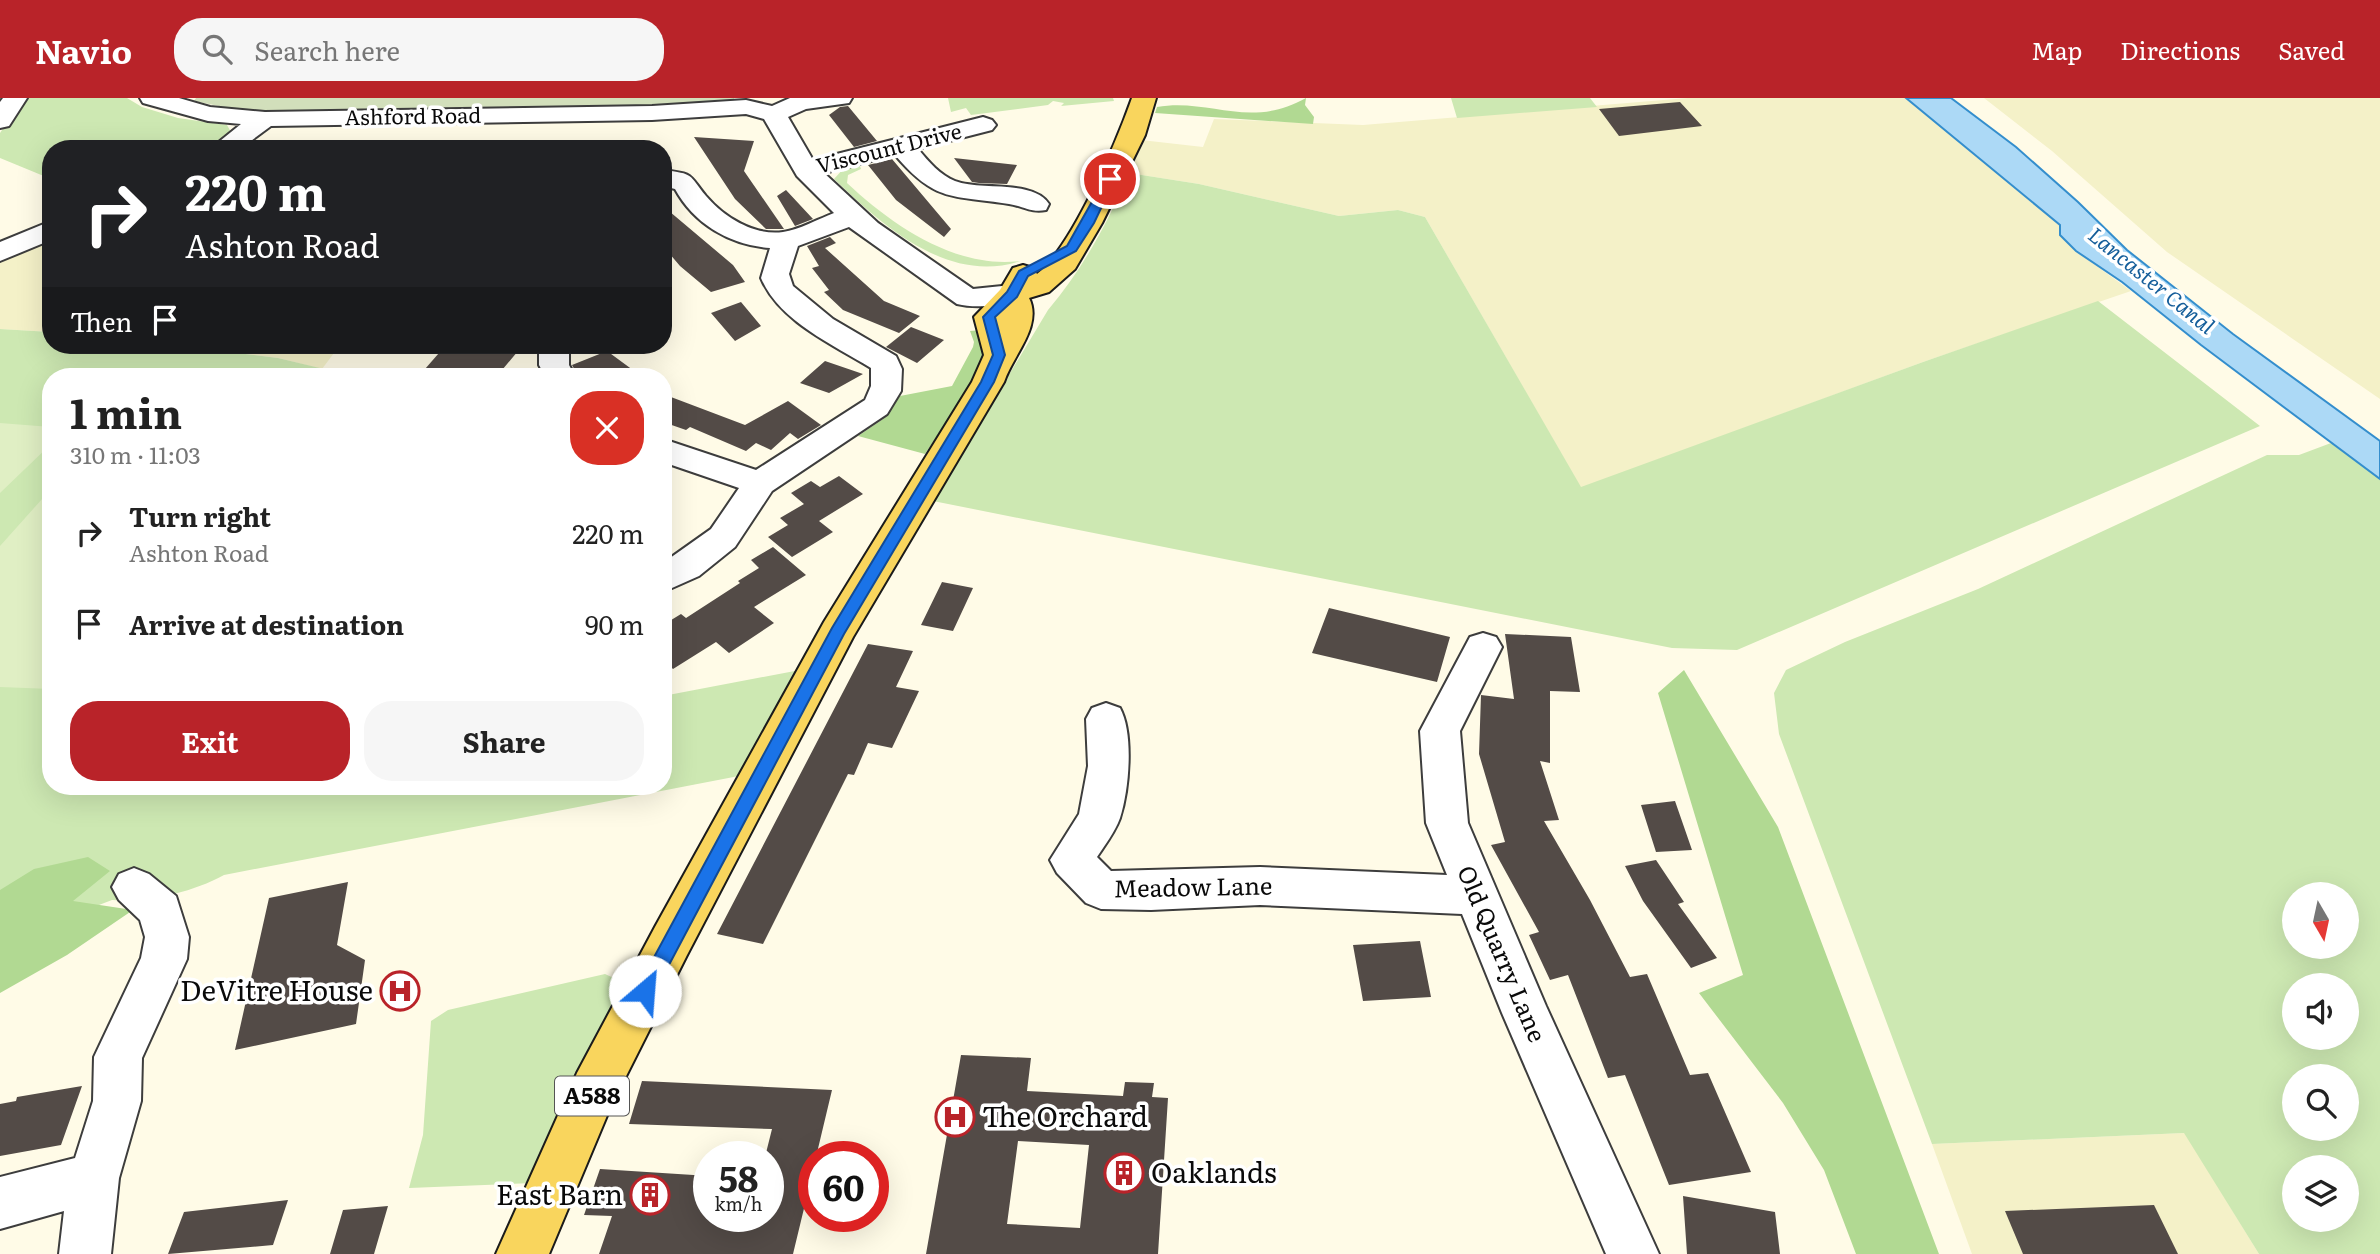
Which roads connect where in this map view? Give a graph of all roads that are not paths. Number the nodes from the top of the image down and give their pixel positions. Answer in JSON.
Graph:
{"nodes":[{"id":1,"x":15,"y":98,"type":"edge"},
{"id":2,"x":152,"y":98,"type":"edge"},
{"id":3,"x":840,"y":98,"type":"edge"},
{"id":4,"x":1144,"y":98,"type":"edge"},
{"id":5,"x":774,"y":114,"type":"junction"},
{"id":6,"x":265,"y":119,"type":"junction"},
{"id":7,"x":0,"y":121,"type":"edge"},
{"id":8,"x":974,"y":124,"type":"dead end"},
{"id":9,"x":236,"y":140,"type":"edge"},
{"id":10,"x":900,"y":145,"type":"junction"},
{"id":11,"x":806,"y":170,"type":"junction"},
{"id":12,"x":672,"y":179,"type":"edge"},
{"id":13,"x":1036,"y":204,"type":"dead end"},
{"id":14,"x":852,"y":216,"type":"junction"},
{"id":15,"x":42,"y":233,"type":"edge"},
{"id":16,"x":786,"y":241,"type":"junction"},
{"id":17,"x":0,"y":253,"type":"edge"},
{"id":18,"x":1012,"y":294,"type":"junction"},
{"id":19,"x":672,"y":453,"type":"edge"},
{"id":20,"x":760,"y":483,"type":"junction"},
{"id":21,"x":672,"y":574,"type":"edge"},
{"id":22,"x":1483,"y":647,"type":"dead end"},
{"id":23,"x":1106,"y":719,"type":"dead end"},
{"id":24,"x":134,"y":887,"type":"dead end"},
{"id":25,"x":1477,"y":896,"type":"junction"},
{"id":26,"x":94,"y":1178,"type":"junction"},
{"id":27,"x":0,"y":1203,"type":"edge"},
{"id":28,"x":85,"y":1254,"type":"edge"},
{"id":29,"x":522,"y":1254,"type":"edge"},
{"id":30,"x":1633,"y":1254,"type":"edge"}],
"edges":[{"from":1,"to":7,"type":"street"},
{"from":2,"to":6,"type":"street","name":"Ashford Road"},
{"from":3,"to":5,"type":"street"},
{"from":4,"to":18,"type":"main road"},
{"from":5,"to":6,"type":"street","name":"Ashford Road"},
{"from":5,"to":11,"type":"street"},
{"from":6,"to":9,"type":"street"},
{"from":8,"to":10,"type":"street","name":"Viscount Drive"},
{"from":10,"to":11,"type":"street","name":"Viscount Drive"},
{"from":10,"to":13,"type":"street"},
{"from":11,"to":14,"type":"street"},
{"from":12,"to":16,"type":"street"},
{"from":14,"to":16,"type":"street"},
{"from":14,"to":18,"type":"street"},
{"from":15,"to":17,"type":"street"},
{"from":16,"to":20,"type":"street"},
{"from":18,"to":29,"type":"main road","number":"A588"},
{"from":19,"to":20,"type":"street"},
{"from":20,"to":21,"type":"street"},
{"from":22,"to":25,"type":"street","name":"Old Quarry Lane"},
{"from":23,"to":25,"type":"street","name":"Meadow Lane"},
{"from":24,"to":26,"type":"street"},
{"from":25,"to":30,"type":"street","name":"Old Quarry Lane"},
{"from":26,"to":27,"type":"street"},
{"from":26,"to":28,"type":"street"}]}
